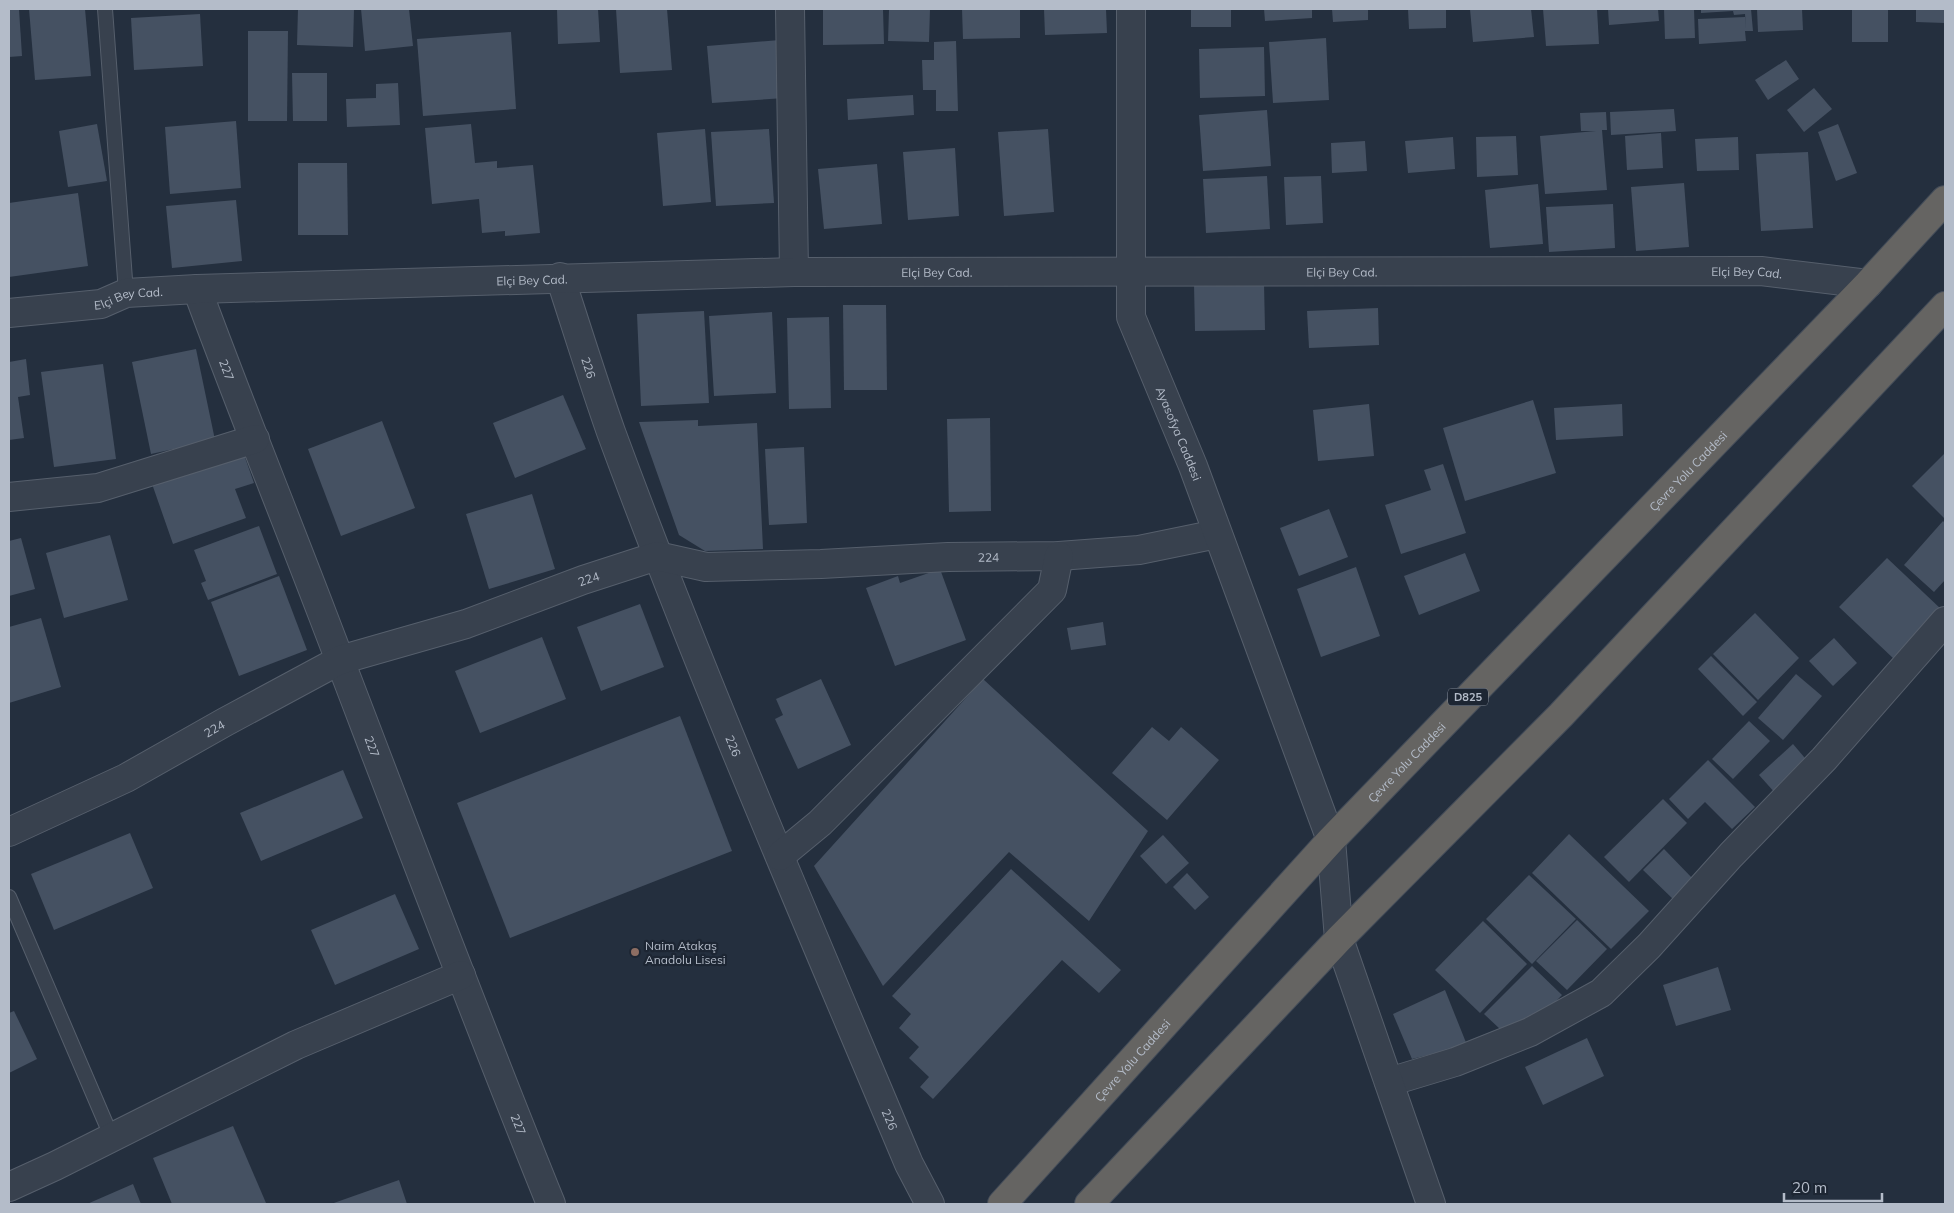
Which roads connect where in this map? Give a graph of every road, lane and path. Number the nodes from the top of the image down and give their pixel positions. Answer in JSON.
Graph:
{"nodes":[{"id":1,"x":105,"y":9,"type":"edge"},
{"id":2,"x":790,"y":9,"type":"edge"},
{"id":3,"x":1131,"y":9,"type":"edge"},
{"id":4,"x":1945,"y":200,"type":"edge"},
{"id":5,"x":1130,"y":271,"type":"junction"},
{"id":6,"x":794,"y":272,"type":"junction"},
{"id":7,"x":560,"y":277,"type":"junction"},
{"id":8,"x":1868,"y":284,"type":"junction"},
{"id":9,"x":197,"y":289,"type":"junction"},
{"id":10,"x":126,"y":293,"type":"junction"},
{"id":11,"x":1945,"y":306,"type":"edge"},
{"id":12,"x":9,"y":313,"type":"edge"},
{"id":13,"x":255,"y":439,"type":"junction"},
{"id":14,"x":9,"y":497,"type":"edge"},
{"id":15,"x":1218,"y":534,"type":"junction"},
{"id":16,"x":657,"y":556,"type":"junction"},
{"id":17,"x":1059,"y":556,"type":"junction"},
{"id":18,"x":1945,"y":620,"type":"edge"},
{"id":19,"x":340,"y":660,"type":"junction"},
{"id":20,"x":9,"y":832,"type":"edge"},
{"id":21,"x":1331,"y":840,"type":"junction"},
{"id":22,"x":780,"y":856,"type":"junction"},
{"id":23,"x":9,"y":897,"type":"edge"},
{"id":24,"x":1338,"y":939,"type":"junction"},
{"id":25,"x":461,"y":975,"type":"junction"},
{"id":26,"x":1390,"y":1082,"type":"junction"},
{"id":27,"x":112,"y":1138,"type":"junction"},
{"id":28,"x":9,"y":1187,"type":"edge"},
{"id":29,"x":551,"y":1204,"type":"edge"},
{"id":30,"x":930,"y":1204,"type":"edge"},
{"id":31,"x":1002,"y":1204,"type":"edge"},
{"id":32,"x":1090,"y":1204,"type":"edge"},
{"id":33,"x":1431,"y":1204,"type":"edge"}],
"edges":[{"from":1,"to":10,"type":"lane"},
{"from":2,"to":6,"type":"street"},
{"from":3,"to":5,"type":"street","name":"Ayasofya Caddesi"},
{"from":4,"to":8,"type":"highway","name":"Çevre Yolu Caddesi","number":"D825"},
{"from":5,"to":6,"type":"street","name":"Elçi Bey Cad."},
{"from":5,"to":8,"type":"street","name":"Elçi Bey Cad."},
{"from":5,"to":15,"type":"street","name":"Ayasofya Caddesi"},
{"from":6,"to":7,"type":"street","name":"Elçi Bey Cad."},
{"from":7,"to":9,"type":"street","name":"Elçi Bey Cad."},
{"from":7,"to":16,"type":"street","name":"226"},
{"from":8,"to":21,"type":"highway","name":"Çevre Yolu Caddesi","number":"D825"},
{"from":9,"to":10,"type":"street","name":"Elçi Bey Cad."},
{"from":9,"to":13,"type":"street","name":"227"},
{"from":10,"to":12,"type":"street","name":"Elçi Bey Cad."},
{"from":11,"to":24,"type":"highway"},
{"from":13,"to":14,"type":"street"},
{"from":13,"to":19,"type":"street","name":"227"},
{"from":15,"to":17,"type":"street","name":"224"},
{"from":15,"to":21,"type":"street","name":"Ayasofya Caddesi"},
{"from":16,"to":17,"type":"street","name":"224"},
{"from":16,"to":19,"type":"street","name":"224"},
{"from":16,"to":22,"type":"street","name":"226"},
{"from":17,"to":22,"type":"street"},
{"from":18,"to":26,"type":"street"},
{"from":19,"to":20,"type":"street","name":"224"},
{"from":19,"to":25,"type":"street","name":"227"},
{"from":21,"to":24,"type":"street","name":"Ayasofya Caddesi"},
{"from":21,"to":31,"type":"highway","name":"Çevre Yolu Caddesi","number":"D825"},
{"from":22,"to":30,"type":"street","name":"226"},
{"from":23,"to":27,"type":"lane"},
{"from":24,"to":26,"type":"street","name":"Ayasofya Caddesi"},
{"from":24,"to":32,"type":"highway"},
{"from":25,"to":27,"type":"street"},
{"from":25,"to":29,"type":"street","name":"227"},
{"from":26,"to":33,"type":"street","name":"Ayasofya Caddesi"},
{"from":27,"to":28,"type":"street"}]}
